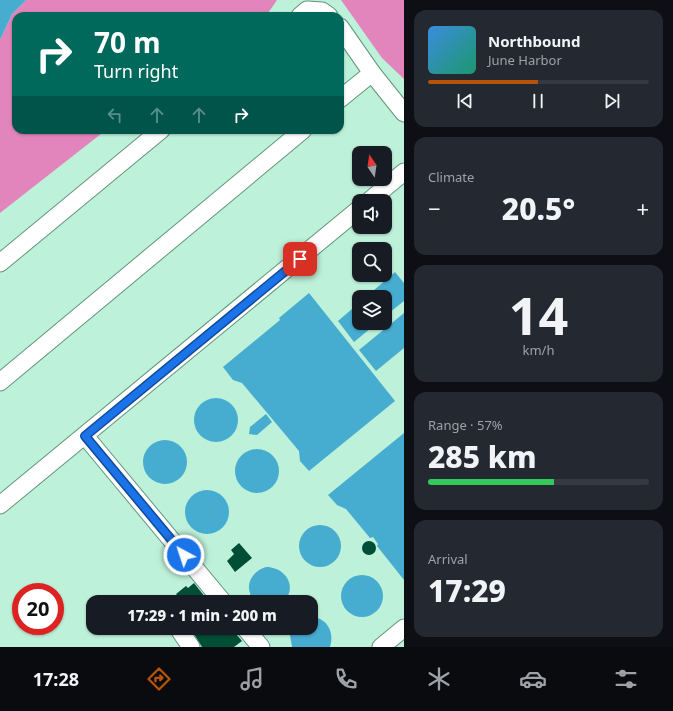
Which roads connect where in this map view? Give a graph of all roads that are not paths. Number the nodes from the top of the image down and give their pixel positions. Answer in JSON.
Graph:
{"nodes":[{"id":1,"x":305,"y":12,"type":"edge"},
{"id":2,"x":323,"y":12,"type":"edge"},
{"id":3,"x":344,"y":33,"type":"edge"},
{"id":4,"x":372,"y":73,"type":"junction"},
{"id":5,"x":344,"y":96,"type":"edge"},
{"id":6,"x":404,"y":113,"type":"edge"},
{"id":7,"x":156,"y":134,"type":"edge"},
{"id":8,"x":298,"y":134,"type":"edge"},
{"id":9,"x":404,"y":172,"type":"edge"},
{"id":10,"x":377,"y":194,"type":"edge"},
{"id":11,"x":352,"y":215,"type":"edge"},
{"id":12,"x":0,"y":263,"type":"edge"},
{"id":13,"x":0,"y":382,"type":"edge"},
{"id":14,"x":85,"y":436,"type":"junction"},
{"id":15,"x":0,"y":505,"type":"edge"},
{"id":16,"x":217,"y":595,"type":"edge"},
{"id":17,"x":404,"y":628,"type":"edge"},
{"id":18,"x":183,"y":635,"type":"edge"},
{"id":19,"x":251,"y":635,"type":"edge"},
{"id":20,"x":191,"y":647,"type":"edge"},
{"id":21,"x":261,"y":647,"type":"edge"},
{"id":22,"x":381,"y":647,"type":"edge"}],
"edges":[{"from":1,"to":2,"type":"lane"},
{"from":3,"to":4,"type":"lane"},
{"from":4,"to":5,"type":"lane"},
{"from":4,"to":6,"type":"lane"},
{"from":7,"to":12,"type":"lane"},
{"from":8,"to":13,"type":"lane"},
{"from":9,"to":10,"type":"lane"},
{"from":11,"to":14,"type":"lane"},
{"from":14,"to":15,"type":"lane"},
{"from":14,"to":16,"type":"lane"},
{"from":17,"to":22,"type":"lane"},
{"from":18,"to":20,"type":"lane"},
{"from":19,"to":21,"type":"lane"}]}
